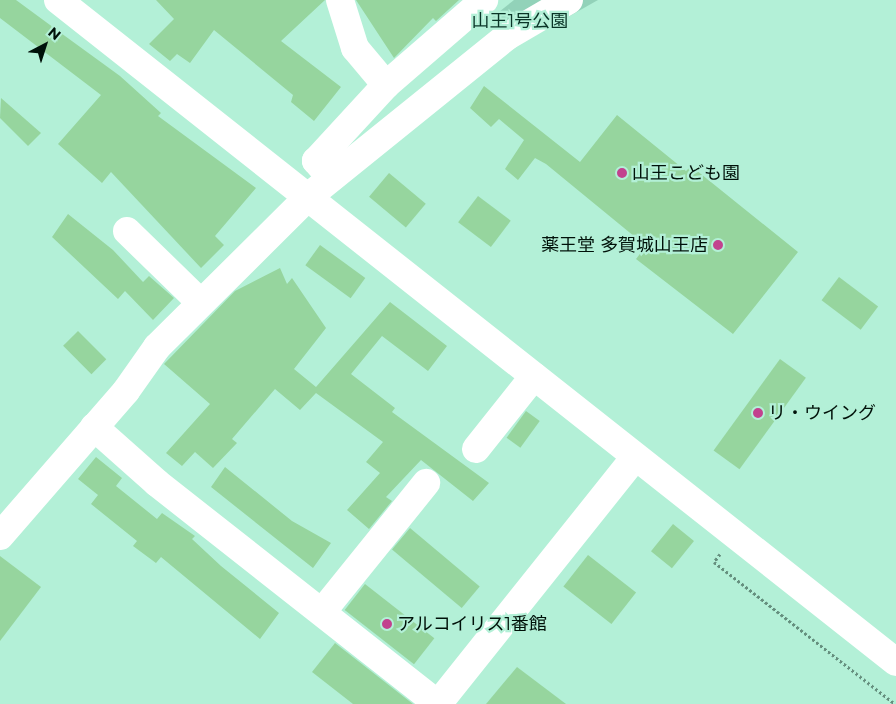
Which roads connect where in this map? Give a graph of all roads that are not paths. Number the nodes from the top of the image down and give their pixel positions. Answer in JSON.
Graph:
{"nodes":[{"id":1,"x":58,"y":0,"type":"edge"},
{"id":2,"x":340,"y":0,"type":"edge"},
{"id":3,"x":484,"y":0,"type":"edge"},
{"id":4,"x":569,"y":0,"type":"edge"},
{"id":5,"x":386,"y":85,"type":"junction"},
{"id":6,"x":331,"y":178,"type":"junction"},
{"id":7,"x":308,"y":197,"type":"junction"},
{"id":8,"x":127,"y":231,"type":"dead end"},
{"id":9,"x":199,"y":301,"type":"junction"},
{"id":10,"x":534,"y":376,"type":"junction"},
{"id":11,"x":94,"y":427,"type":"junction"},
{"id":12,"x":476,"y":449,"type":"dead end"},
{"id":13,"x":635,"y":457,"type":"junction"},
{"id":14,"x":426,"y":483,"type":"dead end"},
{"id":15,"x":1,"y":533,"type":"edge"},
{"id":16,"x":322,"y":612,"type":"junction"},
{"id":17,"x":896,"y":662,"type":"edge"},
{"id":18,"x":438,"y":703,"type":"edge"}],
"edges":[{"from":1,"to":7,"type":"street"},
{"from":2,"to":5,"type":"street"},
{"from":3,"to":5,"type":"street"},
{"from":4,"to":6,"type":"street"},
{"from":5,"to":6,"type":"street"},
{"from":6,"to":7,"type":"street"},
{"from":7,"to":9,"type":"street"},
{"from":7,"to":10,"type":"street"},
{"from":8,"to":9,"type":"street"},
{"from":9,"to":11,"type":"street"},
{"from":10,"to":12,"type":"street"},
{"from":10,"to":13,"type":"street"},
{"from":11,"to":15,"type":"street"},
{"from":11,"to":16,"type":"street"},
{"from":13,"to":17,"type":"street"},
{"from":13,"to":18,"type":"street"},
{"from":14,"to":16,"type":"street"},
{"from":16,"to":18,"type":"street"}]}
